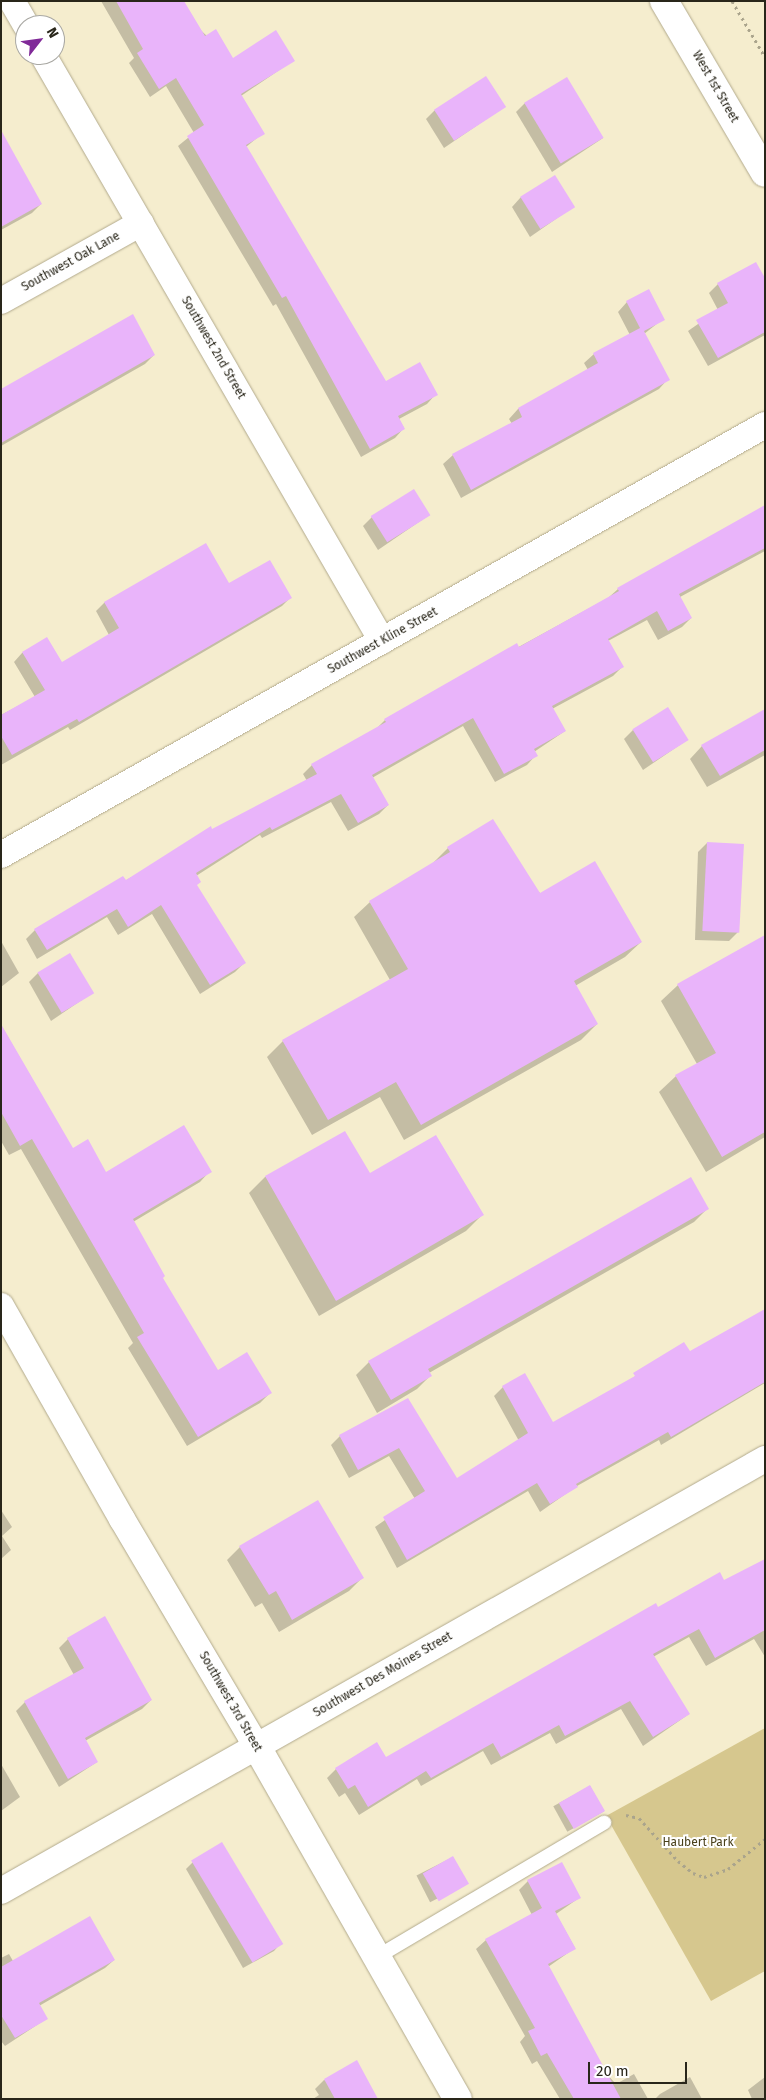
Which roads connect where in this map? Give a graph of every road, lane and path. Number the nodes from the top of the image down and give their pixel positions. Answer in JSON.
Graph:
{"nodes":[{"id":1,"x":12,"y":1,"type":"edge"},
{"id":2,"x":664,"y":1,"type":"edge"},
{"id":3,"x":732,"y":1,"type":"edge"},
{"id":4,"x":20,"y":15,"type":"edge"},
{"id":5,"x":765,"y":57,"type":"edge"},
{"id":6,"x":49,"y":65,"type":"edge"},
{"id":7,"x":765,"y":173,"type":"edge"},
{"id":8,"x":140,"y":223,"type":"junction"},
{"id":9,"x":1,"y":301,"type":"edge"},
{"id":10,"x":765,"y":425,"type":"edge"},
{"id":11,"x":382,"y":642,"type":"junction"},
{"id":12,"x":1,"y":856,"type":"edge"},
{"id":13,"x":1,"y":1306,"type":"edge"},
{"id":14,"x":765,"y":1459,"type":"edge"},
{"id":15,"x":257,"y":1747,"type":"junction"},
{"id":16,"x":604,"y":1823,"type":"joint"},
{"id":17,"x":765,"y":1839,"type":"edge"},
{"id":18,"x":1,"y":1892,"type":"edge"},
{"id":19,"x":377,"y":1957,"type":"junction"},
{"id":20,"x":458,"y":2099,"type":"edge"}],
"edges":[{"from":1,"to":4,"type":"street"},
{"from":2,"to":7,"type":"street","name":"West 1st Street"},
{"from":3,"to":5,"type":"path"},
{"from":6,"to":8,"type":"street","name":"Southwest 2nd Street"},
{"from":8,"to":9,"type":"street","name":"Southwest Oak Lane"},
{"from":8,"to":11,"type":"street","name":"Southwest 2nd Street"},
{"from":10,"to":11,"type":"street","name":"Southwest Kline Street"},
{"from":11,"to":12,"type":"street","name":"Southwest Kline Street"},
{"from":13,"to":15,"type":"street","name":"Southwest 3rd Street"},
{"from":14,"to":15,"type":"street","name":"Southwest Des Moines Street"},
{"from":15,"to":18,"type":"street","name":"Southwest Des Moines Street"},
{"from":15,"to":19,"type":"street","name":"Southwest 3rd Street"},
{"from":16,"to":17,"type":"path"},
{"from":16,"to":19,"type":"lane"},
{"from":19,"to":20,"type":"street","name":"Southwest 3rd Street"}]}
